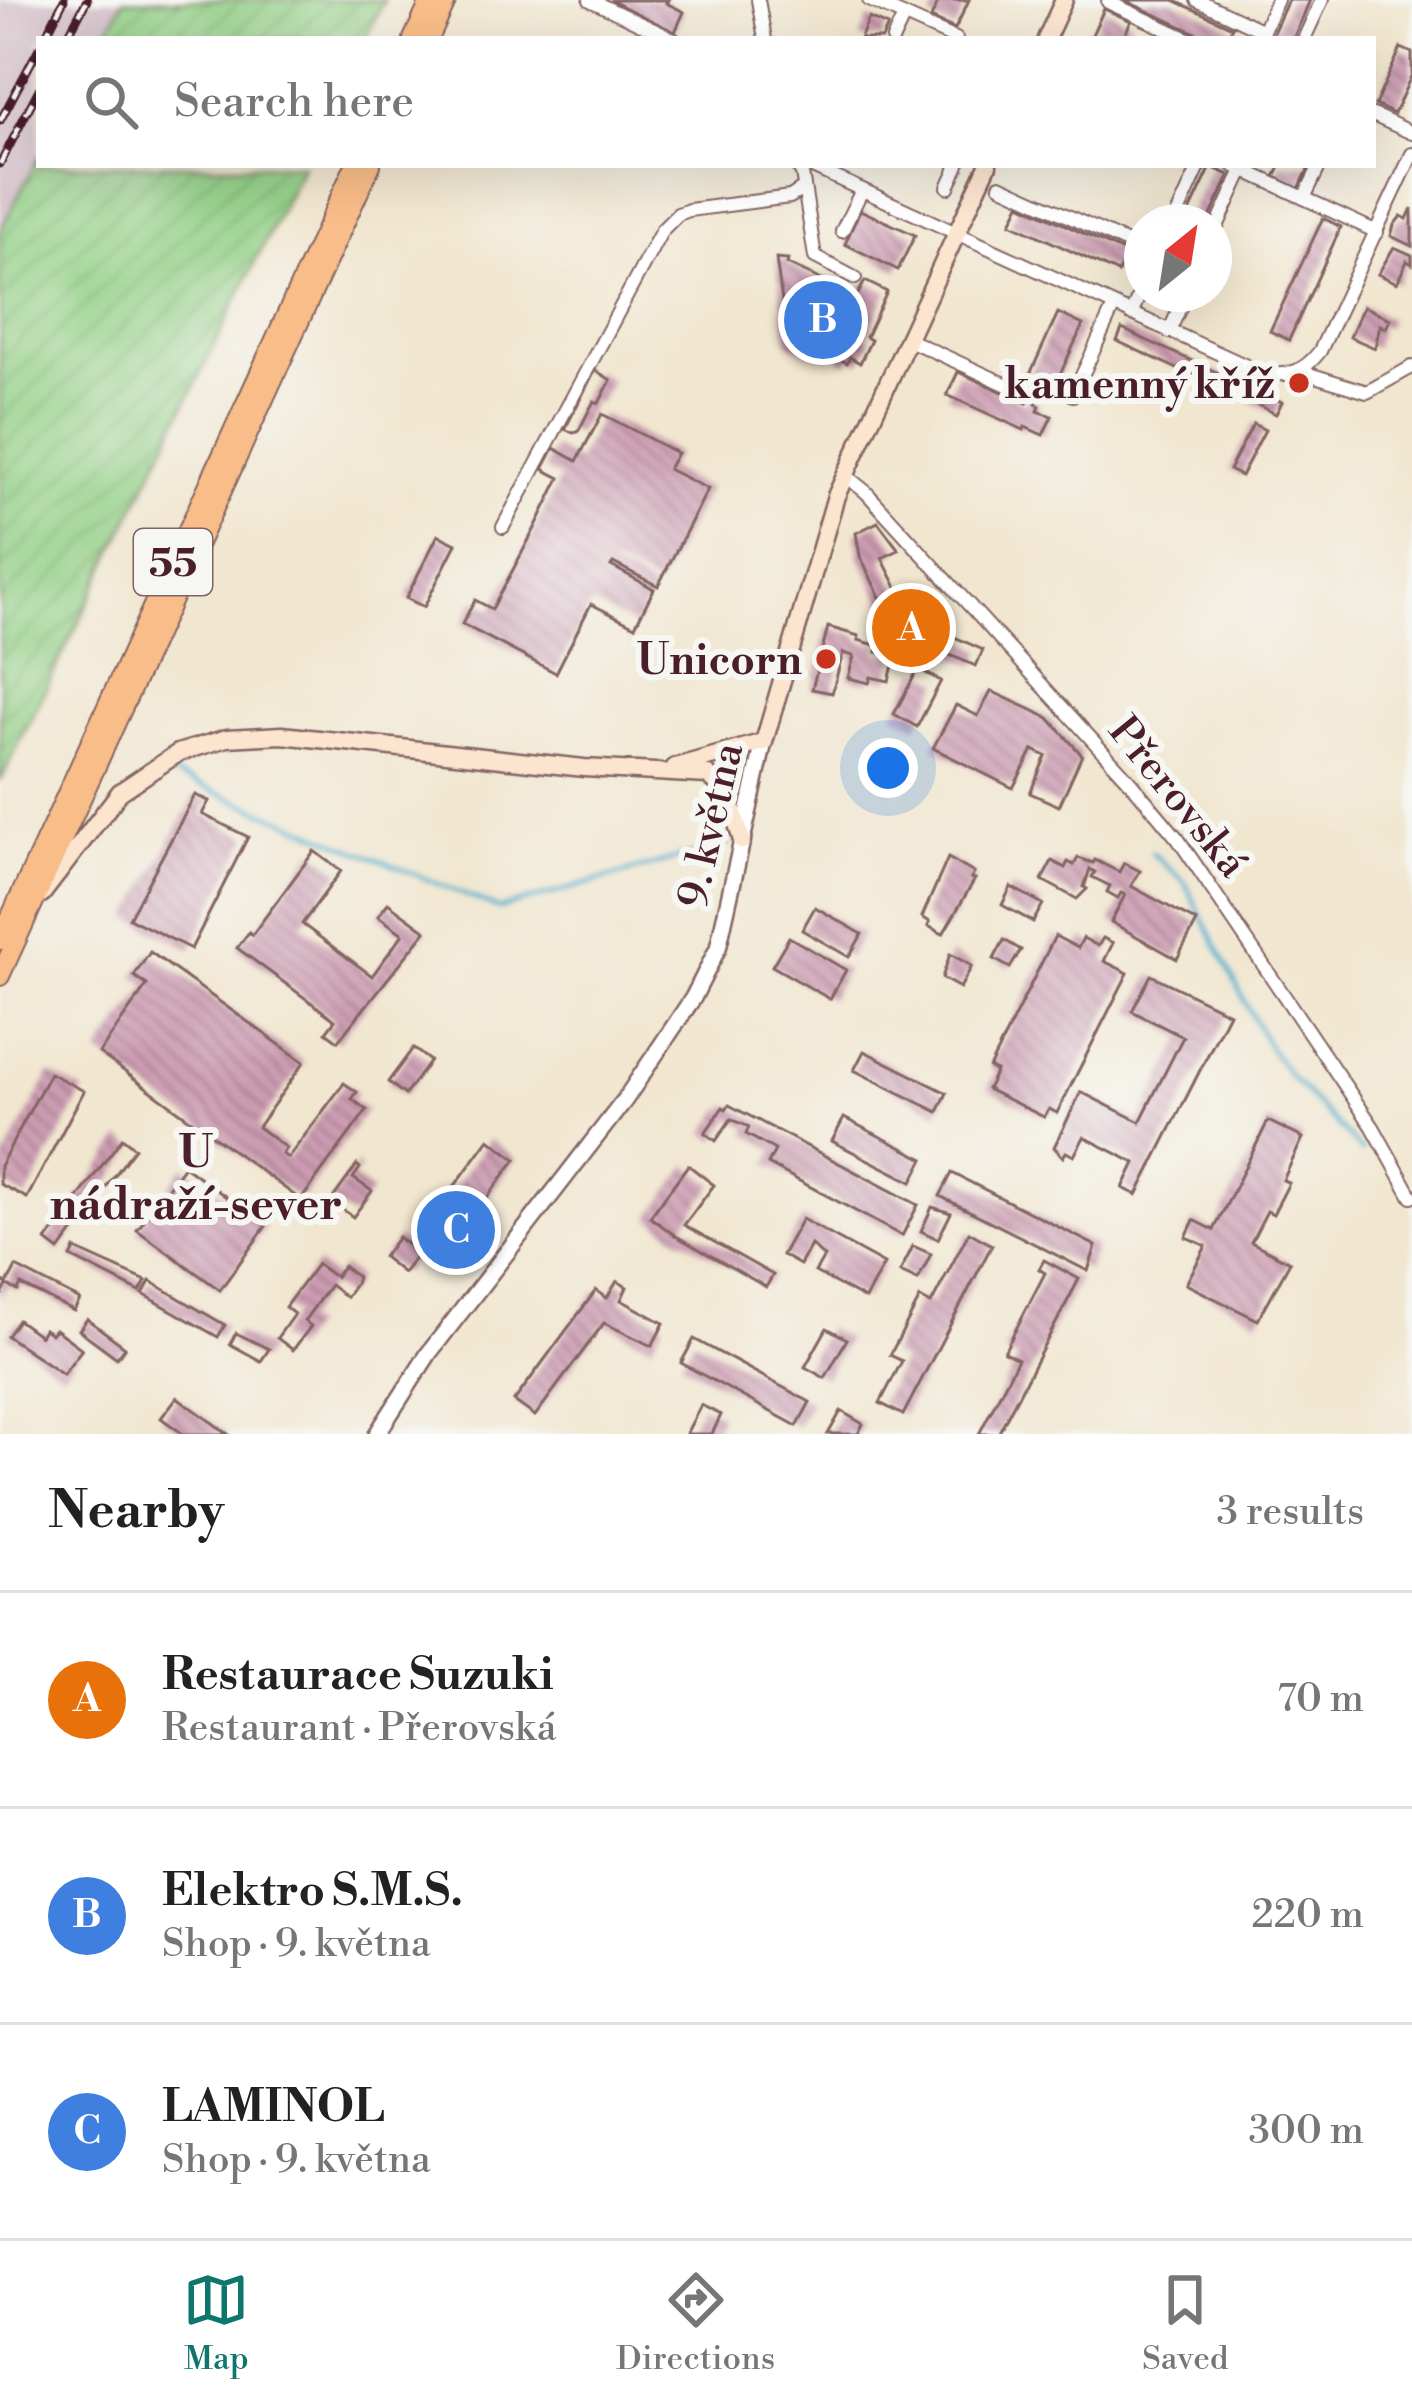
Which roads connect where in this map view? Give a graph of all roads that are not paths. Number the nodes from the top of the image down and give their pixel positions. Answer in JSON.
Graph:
{"nodes":[{"id":1,"x":431,"y":0,"type":"edge"},
{"id":2,"x":447,"y":0,"type":"edge"},
{"id":3,"x":590,"y":0,"type":"edge"},
{"id":4,"x":758,"y":0,"type":"edge"},
{"id":5,"x":869,"y":0,"type":"edge"},
{"id":6,"x":1064,"y":0,"type":"edge"},
{"id":7,"x":1197,"y":0,"type":"edge"},
{"id":8,"x":1277,"y":0,"type":"edge"},
{"id":9,"x":1322,"y":0,"type":"edge"},
{"id":10,"x":1108,"y":2,"type":"edge"},
{"id":11,"x":904,"y":16,"type":"junction"},
{"id":12,"x":1261,"y":35,"type":"edge"},
{"id":13,"x":414,"y":36,"type":"edge"},
{"id":14,"x":430,"y":36,"type":"edge"},
{"id":15,"x":667,"y":36,"type":"edge"},
{"id":16,"x":764,"y":36,"type":"edge"},
{"id":17,"x":894,"y":36,"type":"edge"},
{"id":18,"x":949,"y":36,"type":"edge"},
{"id":19,"x":1047,"y":36,"type":"edge"},
{"id":20,"x":1182,"y":36,"type":"edge"},
{"id":21,"x":1305,"y":36,"type":"edge"},
{"id":22,"x":1376,"y":116,"type":"edge"},
{"id":23,"x":1412,"y":133,"type":"edge"},
{"id":24,"x":1412,"y":154,"type":"edge"},
{"id":25,"x":354,"y":168,"type":"edge"},
{"id":26,"x":370,"y":168,"type":"edge"},
{"id":27,"x":798,"y":168,"type":"edge"},
{"id":28,"x":957,"y":168,"type":"edge"},
{"id":29,"x":987,"y":168,"type":"edge"},
{"id":30,"x":1199,"y":168,"type":"edge"},
{"id":31,"x":1238,"y":168,"type":"edge"},
{"id":32,"x":1240,"y":168,"type":"edge"},
{"id":33,"x":1319,"y":168,"type":"edge"},
{"id":34,"x":833,"y":170,"type":"edge"},
{"id":35,"x":1000,"y":184,"type":"dead end"},
{"id":36,"x":948,"y":187,"type":"dead end"},
{"id":37,"x":801,"y":190,"type":"junction"},
{"id":38,"x":862,"y":190,"type":"junction"},
{"id":39,"x":1304,"y":198,"type":"junction"},
{"id":40,"x":1182,"y":204,"type":"edge"},
{"id":41,"x":1225,"y":204,"type":"edge"},
{"id":42,"x":842,"y":231,"type":"dead end"},
{"id":43,"x":1377,"y":232,"type":"junction"},
{"id":44,"x":956,"y":233,"type":"junction"},
{"id":45,"x":1124,"y":242,"type":"edge"},
{"id":46,"x":855,"y":278,"type":"dead end"},
{"id":47,"x":1114,"y":306,"type":"junction"},
{"id":48,"x":1178,"y":312,"type":"edge"},
{"id":49,"x":1131,"y":314,"type":"joint"},
{"id":50,"x":1169,"y":332,"type":"junction"},
{"id":51,"x":908,"y":339,"type":"junction"},
{"id":52,"x":1411,"y":370,"type":"edge"},
{"id":53,"x":1293,"y":373,"type":"junction"},
{"id":54,"x":1027,"y":394,"type":"dead end"},
{"id":55,"x":1073,"y":395,"type":"dead end"},
{"id":56,"x":845,"y":476,"type":"junction"},
{"id":57,"x":503,"y":527,"type":"dead end"},
{"id":58,"x":764,"y":742,"type":"junction"},
{"id":59,"x":640,"y":772,"type":"junction"},
{"id":60,"x":742,"y":841,"type":"junction"},
{"id":61,"x":31,"y":909,"type":"junction"},
{"id":62,"x":0,"y":940,"type":"edge"},
{"id":63,"x":0,"y":976,"type":"edge"},
{"id":64,"x":1412,"y":1197,"type":"edge"},
{"id":65,"x":377,"y":1434,"type":"edge"}],
"edges":[{"from":1,"to":13,"type":"main road"},
{"from":2,"to":14,"type":"main road"},
{"from":3,"to":15,"type":"street"},
{"from":4,"to":16,"type":"street"},
{"from":5,"to":11,"type":"street"},
{"from":6,"to":19,"type":"main road"},
{"from":7,"to":12,"type":"street"},
{"from":8,"to":12,"type":"street"},
{"from":9,"to":21,"type":"street"},
{"from":10,"to":20,"type":"street"},
{"from":11,"to":17,"type":"street"},
{"from":11,"to":18,"type":"street"},
{"from":22,"to":23,"type":"street"},
{"from":24,"to":43,"type":"street"},
{"from":25,"to":62,"type":"main road","number":"55"},
{"from":26,"to":61,"type":"main road","number":"55"},
{"from":27,"to":37,"type":"street"},
{"from":28,"to":36,"type":"street"},
{"from":29,"to":44,"type":"main road","name":"9. května"},
{"from":30,"to":40,"type":"street"},
{"from":31,"to":41,"type":"street"},
{"from":32,"to":39,"type":"street"},
{"from":33,"to":39,"type":"street"},
{"from":34,"to":38,"type":"street"},
{"from":35,"to":45,"type":"street"},
{"from":37,"to":46,"type":"street"},
{"from":37,"to":57,"type":"street"},
{"from":38,"to":42,"type":"street"},
{"from":38,"to":44,"type":"street"},
{"from":39,"to":43,"type":"street"},
{"from":43,"to":53,"type":"street"},
{"from":44,"to":47,"type":"street"},
{"from":44,"to":51,"type":"main road","name":"9. května"},
{"from":47,"to":49,"type":"street"},
{"from":47,"to":55,"type":"street"},
{"from":48,"to":50,"type":"street"},
{"from":49,"to":50,"type":"street"},
{"from":50,"to":53,"type":"street"},
{"from":51,"to":54,"type":"street"},
{"from":51,"to":56,"type":"main road","name":"9. května"},
{"from":52,"to":53,"type":"street"},
{"from":56,"to":58,"type":"main road","name":"9. května"},
{"from":56,"to":64,"type":"street","name":"Přerovská"},
{"from":58,"to":59,"type":"main road"},
{"from":58,"to":60,"type":"street","name":"9. května"},
{"from":59,"to":60,"type":"main road"},
{"from":59,"to":61,"type":"main road"},
{"from":60,"to":65,"type":"street","name":"9. května"},
{"from":61,"to":63,"type":"main road","number":"55"}]}
